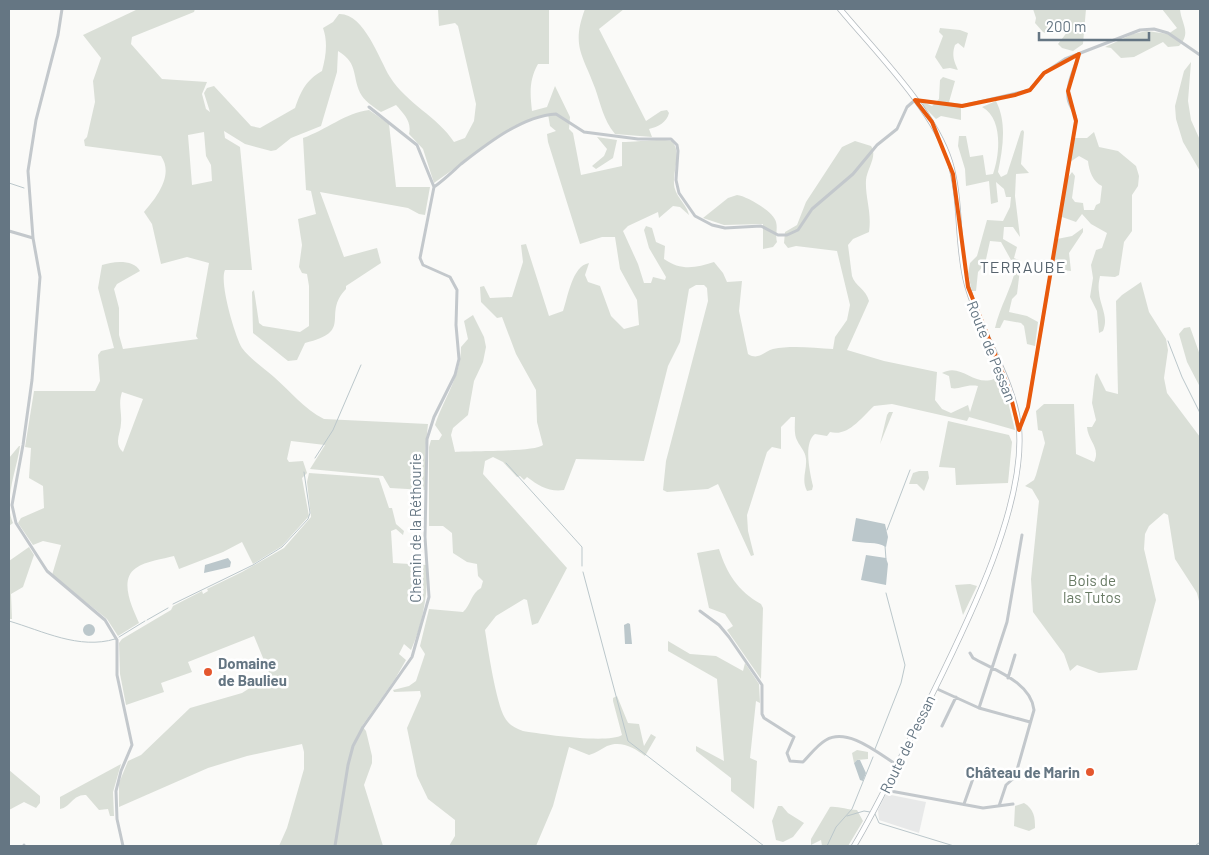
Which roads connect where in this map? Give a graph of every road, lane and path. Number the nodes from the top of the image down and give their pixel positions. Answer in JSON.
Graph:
{"nodes":[{"id":1,"x":62,"y":9,"type":"edge"},
{"id":2,"x":840,"y":9,"type":"edge"},
{"id":3,"x":1079,"y":54,"type":"junction"},
{"id":4,"x":1200,"y":55,"type":"edge"},
{"id":5,"x":915,"y":100,"type":"junction"},
{"id":6,"x":369,"y":107,"type":"dead end"},
{"id":7,"x":434,"y":187,"type":"junction"},
{"id":8,"x":9,"y":232,"type":"edge"},
{"id":9,"x":33,"y":238,"type":"junction"},
{"id":10,"x":1019,"y":430,"type":"junction"},
{"id":11,"x":1022,"y":535,"type":"dead end"},
{"id":12,"x":700,"y":611,"type":"dead end"},
{"id":13,"x":970,"y":653,"type":"dead end"},
{"id":14,"x":1015,"y":655,"type":"dead end"},
{"id":15,"x":992,"y":669,"type":"junction"},
{"id":16,"x":1008,"y":678,"type":"junction"},
{"id":17,"x":935,"y":688,"type":"junction"},
{"id":18,"x":956,"y":697,"type":"junction"},
{"id":19,"x":979,"y":708,"type":"junction"},
{"id":20,"x":1031,"y":722,"type":"junction"},
{"id":21,"x":942,"y":726,"type":"dead end"},
{"id":22,"x":897,"y":765,"type":"junction"},
{"id":23,"x":976,"y":770,"type":"dead end"},
{"id":24,"x":884,"y":790,"type":"junction"},
{"id":25,"x":964,"y":804,"type":"junction"},
{"id":26,"x":1013,"y":804,"type":"dead end"},
{"id":27,"x":999,"y":806,"type":"junction"},
{"id":28,"x":123,"y":846,"type":"edge"},
{"id":29,"x":334,"y":846,"type":"edge"},
{"id":30,"x":854,"y":846,"type":"edge"}],
"edges":[{"from":1,"to":9,"type":"street"},
{"from":2,"to":5,"type":"main road","name":"Route de Pessan"},
{"from":3,"to":4,"type":"street"},
{"from":3,"to":5,"type":"street"},
{"from":3,"to":10,"type":"street"},
{"from":5,"to":7,"type":"street"},
{"from":5,"to":10,"type":"main road","name":"Route de Pessan"},
{"from":6,"to":7,"type":"street"},
{"from":7,"to":29,"type":"street","name":"Chemin de la Réthourie"},
{"from":8,"to":9,"type":"street"},
{"from":9,"to":28,"type":"street"},
{"from":10,"to":17,"type":"main road","name":"Route de Pessan"},
{"from":11,"to":15,"type":"street"},
{"from":12,"to":22,"type":"street"},
{"from":13,"to":15,"type":"street"},
{"from":14,"to":16,"type":"street"},
{"from":15,"to":16,"type":"street"},
{"from":15,"to":19,"type":"street"},
{"from":16,"to":20,"type":"street"},
{"from":17,"to":18,"type":"street"},
{"from":17,"to":22,"type":"main road","name":"Route de Pessan"},
{"from":18,"to":19,"type":"street"},
{"from":18,"to":21,"type":"street"},
{"from":19,"to":20,"type":"street"},
{"from":20,"to":27,"type":"street"},
{"from":22,"to":24,"type":"main road","name":"Route de Pessan"},
{"from":23,"to":25,"type":"street"},
{"from":24,"to":25,"type":"street"},
{"from":24,"to":30,"type":"main road","name":"Route de Pessan"},
{"from":25,"to":27,"type":"street"},
{"from":26,"to":27,"type":"street"}]}
